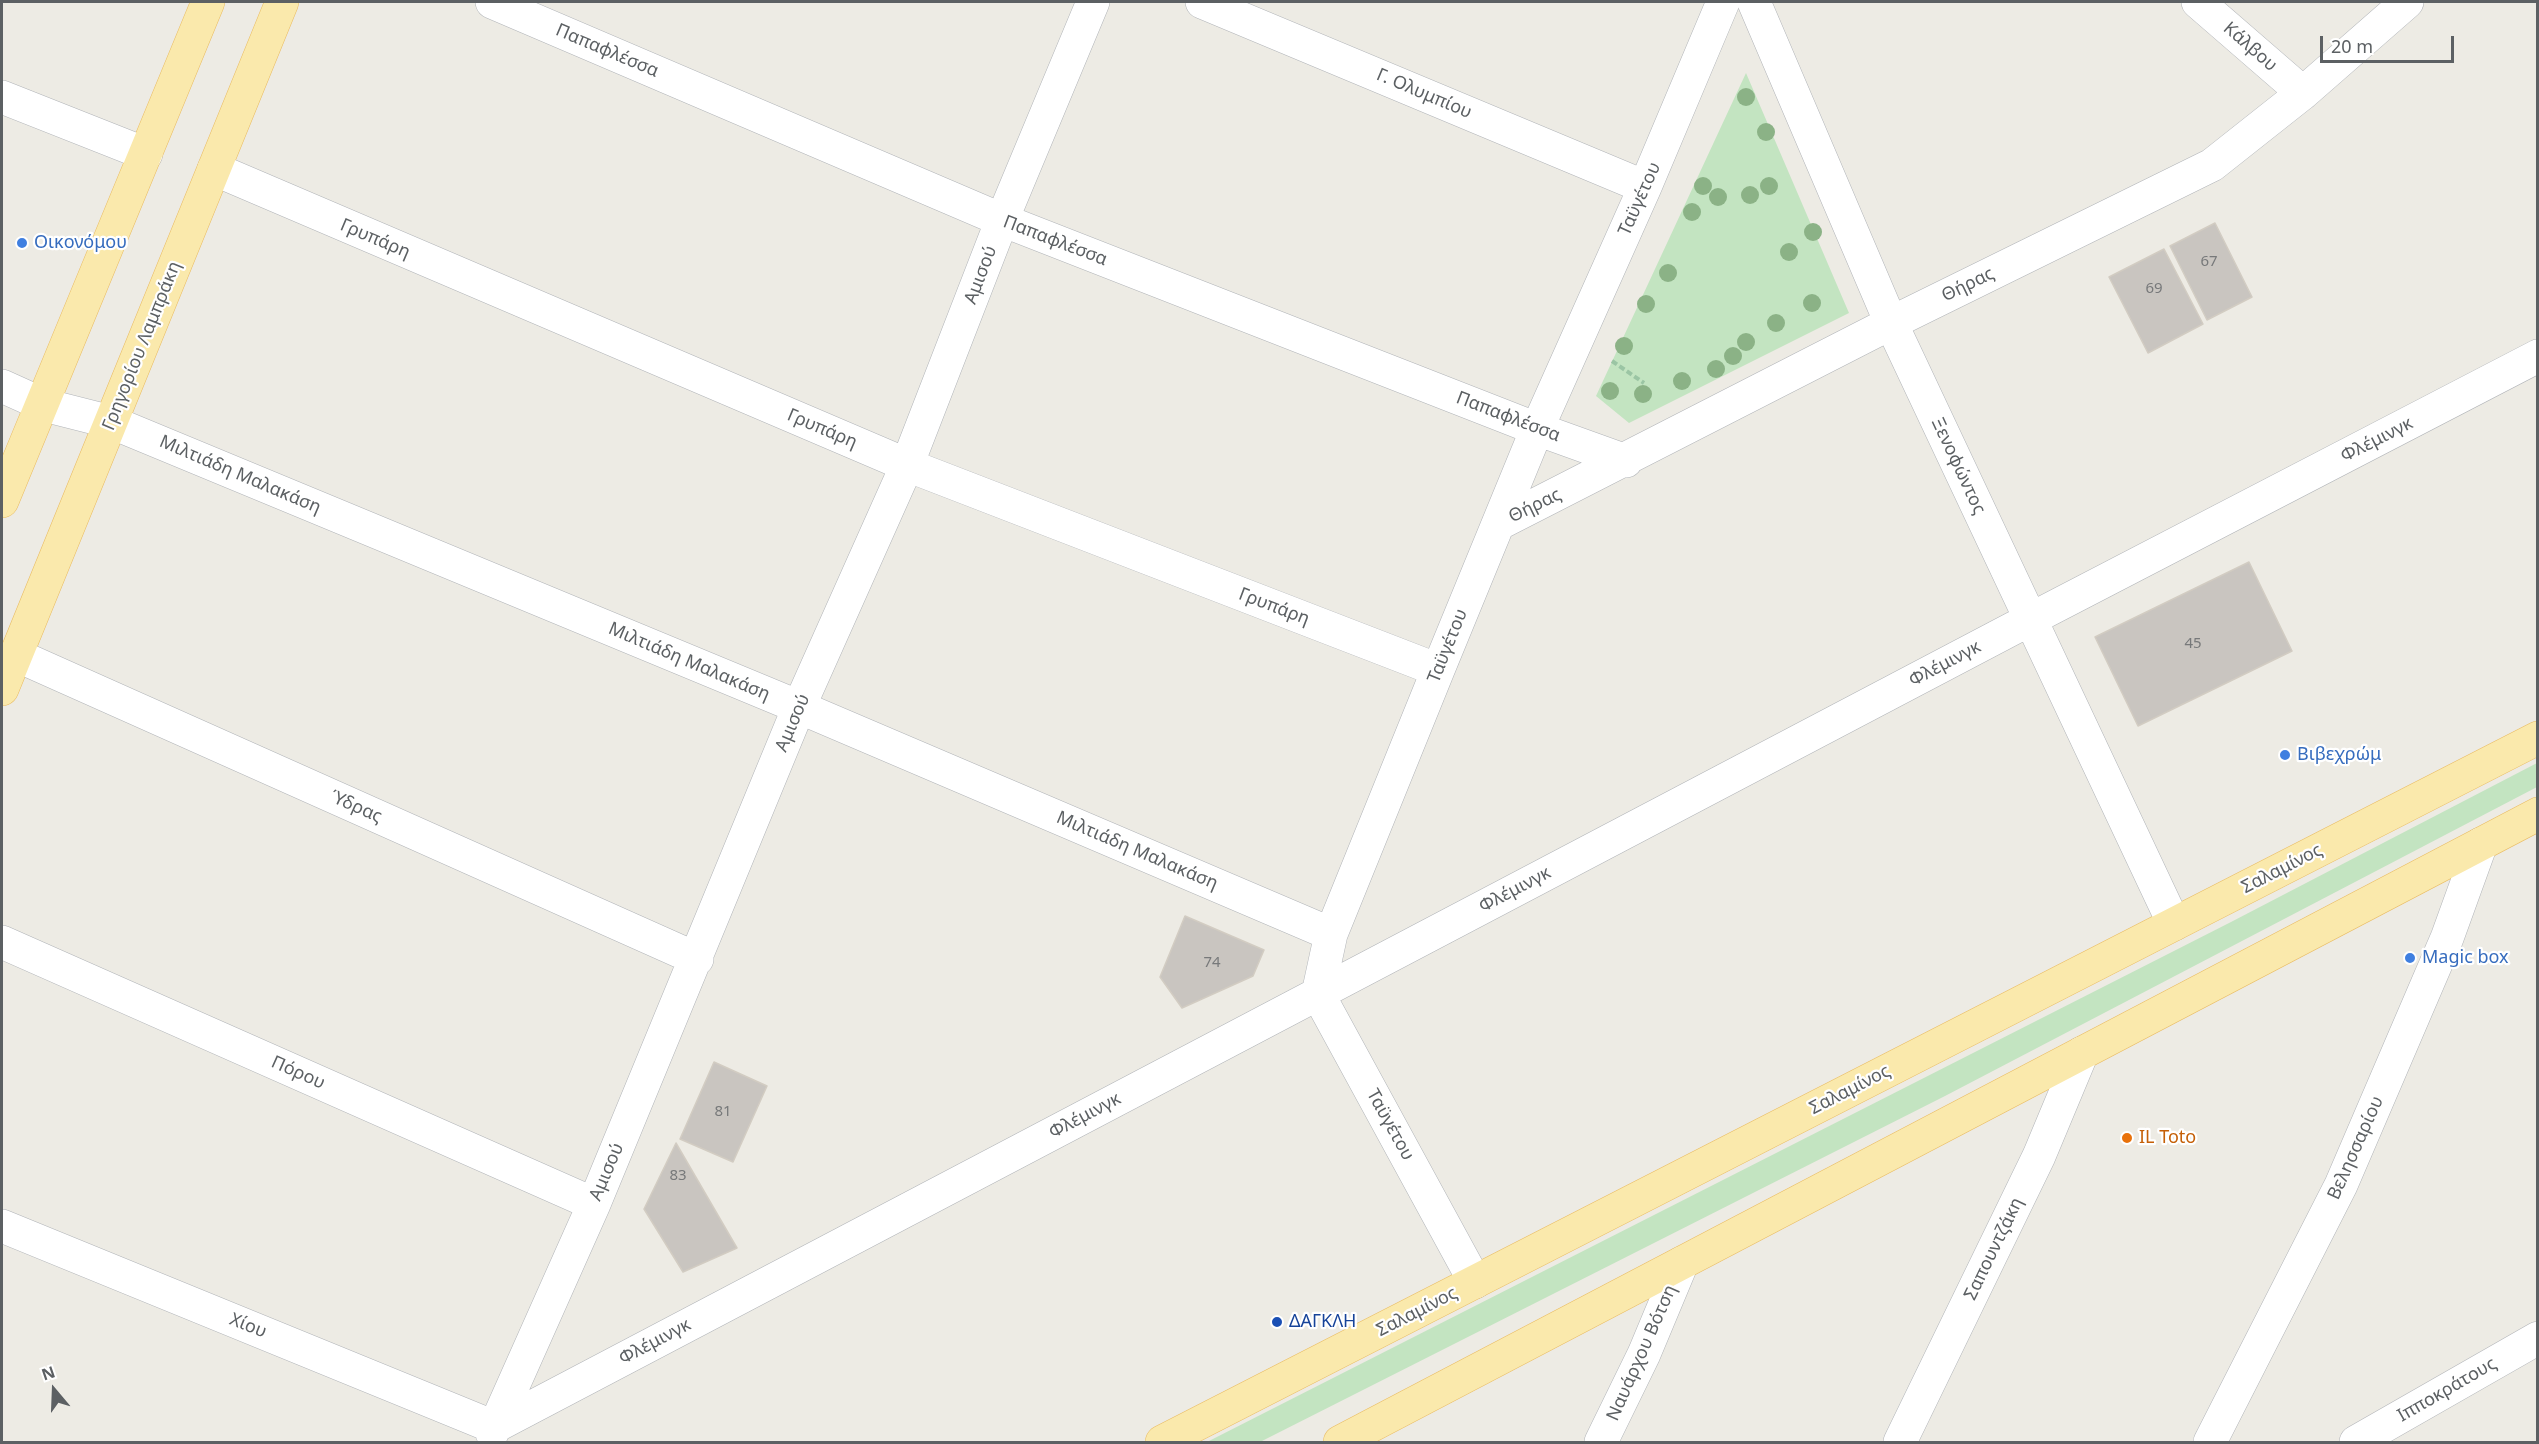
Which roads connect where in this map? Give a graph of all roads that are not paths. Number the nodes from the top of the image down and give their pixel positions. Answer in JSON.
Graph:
{"nodes":[{"id":1,"x":208,"y":2,"type":"edge"},
{"id":2,"x":282,"y":2,"type":"edge"},
{"id":3,"x":492,"y":2,"type":"edge"},
{"id":4,"x":1093,"y":2,"type":"edge"},
{"id":5,"x":1202,"y":2,"type":"edge"},
{"id":6,"x":1723,"y":2,"type":"edge"},
{"id":7,"x":1754,"y":2,"type":"edge"},
{"id":8,"x":2198,"y":2,"type":"edge"},
{"id":9,"x":2407,"y":2,"type":"edge"},
{"id":10,"x":2303,"y":93,"type":"junction"},
{"id":11,"x":2,"y":97,"type":"edge"},
{"id":12,"x":146,"y":154,"type":"junction"},
{"id":13,"x":214,"y":169,"type":"junction"},
{"id":14,"x":1646,"y":187,"type":"junction"},
{"id":15,"x":1002,"y":220,"type":"junction"},
{"id":16,"x":1892,"y":323,"type":"junction"},
{"id":17,"x":2538,"y":356,"type":"edge"},
{"id":18,"x":2,"y":387,"type":"edge"},
{"id":19,"x":44,"y":405,"type":"junction"},
{"id":20,"x":111,"y":422,"type":"junction"},
{"id":21,"x":1537,"y":429,"type":"junction"},
{"id":22,"x":13,"y":453,"type":"edge"},
{"id":23,"x":1626,"y":460,"type":"junction"},
{"id":24,"x":907,"y":465,"type":"junction"},
{"id":25,"x":2,"y":501,"type":"edge"},
{"id":26,"x":1498,"y":524,"type":"junction"},
{"id":27,"x":2029,"y":620,"type":"junction"},
{"id":28,"x":16,"y":655,"type":"junction"},
{"id":29,"x":1438,"y":670,"type":"junction"},
{"id":30,"x":2,"y":689,"type":"edge"},
{"id":31,"x":800,"y":707,"type":"junction"},
{"id":32,"x":2538,"y":738,"type":"edge"},
{"id":33,"x":2538,"y":814,"type":"edge"},
{"id":34,"x":2481,"y":844,"type":"junction"},
{"id":35,"x":2174,"y":924,"type":"junction"},
{"id":36,"x":1331,"y":934,"type":"junction"},
{"id":37,"x":2,"y":942,"type":"edge"},
{"id":38,"x":696,"y":958,"type":"junction"},
{"id":39,"x":1318,"y":994,"type":"junction"},
{"id":40,"x":2082,"y":1053,"type":"junction"},
{"id":41,"x":594,"y":1204,"type":"junction"},
{"id":42,"x":2,"y":1226,"type":"edge"},
{"id":43,"x":1682,"y":1263,"type":"junction"},
{"id":44,"x":1475,"y":1282,"type":"junction"},
{"id":45,"x":2538,"y":1338,"type":"edge"},
{"id":46,"x":491,"y":1435,"type":"edge"},
{"id":47,"x":1162,"y":1443,"type":"edge"},
{"id":48,"x":1340,"y":1443,"type":"edge"},
{"id":49,"x":1601,"y":1443,"type":"edge"},
{"id":50,"x":1900,"y":1443,"type":"edge"},
{"id":51,"x":2210,"y":1443,"type":"edge"},
{"id":52,"x":2356,"y":1443,"type":"edge"}],
"edges":[{"from":1,"to":12,"type":"main road"},
{"from":2,"to":13,"type":"main road","name":"Γρηγορίου Λαμπράκη"},
{"from":3,"to":15,"type":"street","name":"Παπαφλέσσα"},
{"from":4,"to":15,"type":"street","name":"Αμισού"},
{"from":5,"to":14,"type":"street","name":"Γ. Ολυμπίου"},
{"from":6,"to":14,"type":"street","name":"Ταϋγέτου"},
{"from":7,"to":16,"type":"street","name":"Ξενοφώντος"},
{"from":8,"to":10,"type":"street","name":"Κάλβου"},
{"from":9,"to":10,"type":"street","name":"Θήρας"},
{"from":10,"to":16,"type":"street","name":"Θήρας"},
{"from":11,"to":12,"type":"street"},
{"from":12,"to":19,"type":"main road"},
{"from":13,"to":20,"type":"main road","name":"Γρηγορίου Λαμπράκη"},
{"from":13,"to":24,"type":"street","name":"Γρυπάρη"},
{"from":14,"to":21,"type":"street","name":"Ταϋγέτου"},
{"from":15,"to":21,"type":"street","name":"Παπαφλέσσα"},
{"from":15,"to":24,"type":"street","name":"Αμισού"},
{"from":16,"to":23,"type":"street","name":"Θήρας"},
{"from":16,"to":27,"type":"street","name":"Ξενοφώντος"},
{"from":17,"to":27,"type":"street","name":"Φλέμινγκ"},
{"from":18,"to":19,"type":"street","name":"Μιλτιάδη Μαλακάση"},
{"from":19,"to":20,"type":"street","name":"Μιλτιάδη Μαλακάση"},
{"from":19,"to":22,"type":"main road"},
{"from":20,"to":28,"type":"main road","name":"Γρηγορίου Λαμπράκη"},
{"from":20,"to":31,"type":"street","name":"Μιλτιάδη Μαλακάση"},
{"from":21,"to":23,"type":"street","name":"Παπαφλέσσα"},
{"from":21,"to":26,"type":"street","name":"Ταϋγέτου"},
{"from":22,"to":25,"type":"main road"},
{"from":23,"to":26,"type":"street","name":"Θήρας"},
{"from":24,"to":29,"type":"street","name":"Γρυπάρη"},
{"from":24,"to":31,"type":"street","name":"Αμισού"},
{"from":26,"to":29,"type":"street","name":"Ταϋγέτου"},
{"from":27,"to":35,"type":"street","name":"Ξενοφώντος"},
{"from":27,"to":39,"type":"street","name":"Φλέμινγκ"},
{"from":28,"to":30,"type":"main road","name":"Γρηγορίου Λαμπράκη"},
{"from":28,"to":38,"type":"street","name":"Ύδρας"},
{"from":29,"to":36,"type":"street","name":"Ταϋγέτου"},
{"from":31,"to":36,"type":"street","name":"Μιλτιάδη Μαλακάση"},
{"from":31,"to":38,"type":"street","name":"Αμισού"},
{"from":32,"to":35,"type":"main road","name":"Σαλαμίνος"},
{"from":33,"to":34,"type":"main road"},
{"from":34,"to":40,"type":"main road"},
{"from":34,"to":51,"type":"street","name":"Βελησσαρίου"},
{"from":35,"to":44,"type":"main road","name":"Σαλαμίνος"},
{"from":36,"to":39,"type":"street","name":"Ταϋγέτου"},
{"from":37,"to":41,"type":"street","name":"Πόρου"},
{"from":38,"to":41,"type":"street","name":"Αμισού"},
{"from":39,"to":44,"type":"street","name":"Ταϋγέτου"},
{"from":39,"to":46,"type":"street","name":"Φλέμινγκ"},
{"from":40,"to":43,"type":"main road"},
{"from":40,"to":50,"type":"street","name":"Σαπουντζάκη"},
{"from":41,"to":46,"type":"street","name":"Αμισού"},
{"from":42,"to":46,"type":"street","name":"Χίου"},
{"from":43,"to":48,"type":"main road"},
{"from":43,"to":49,"type":"street","name":"Ναυάρχου Βότση"},
{"from":44,"to":47,"type":"main road","name":"Σαλαμίνος"},
{"from":45,"to":52,"type":"street","name":"Ιπποκράτους"}]}
